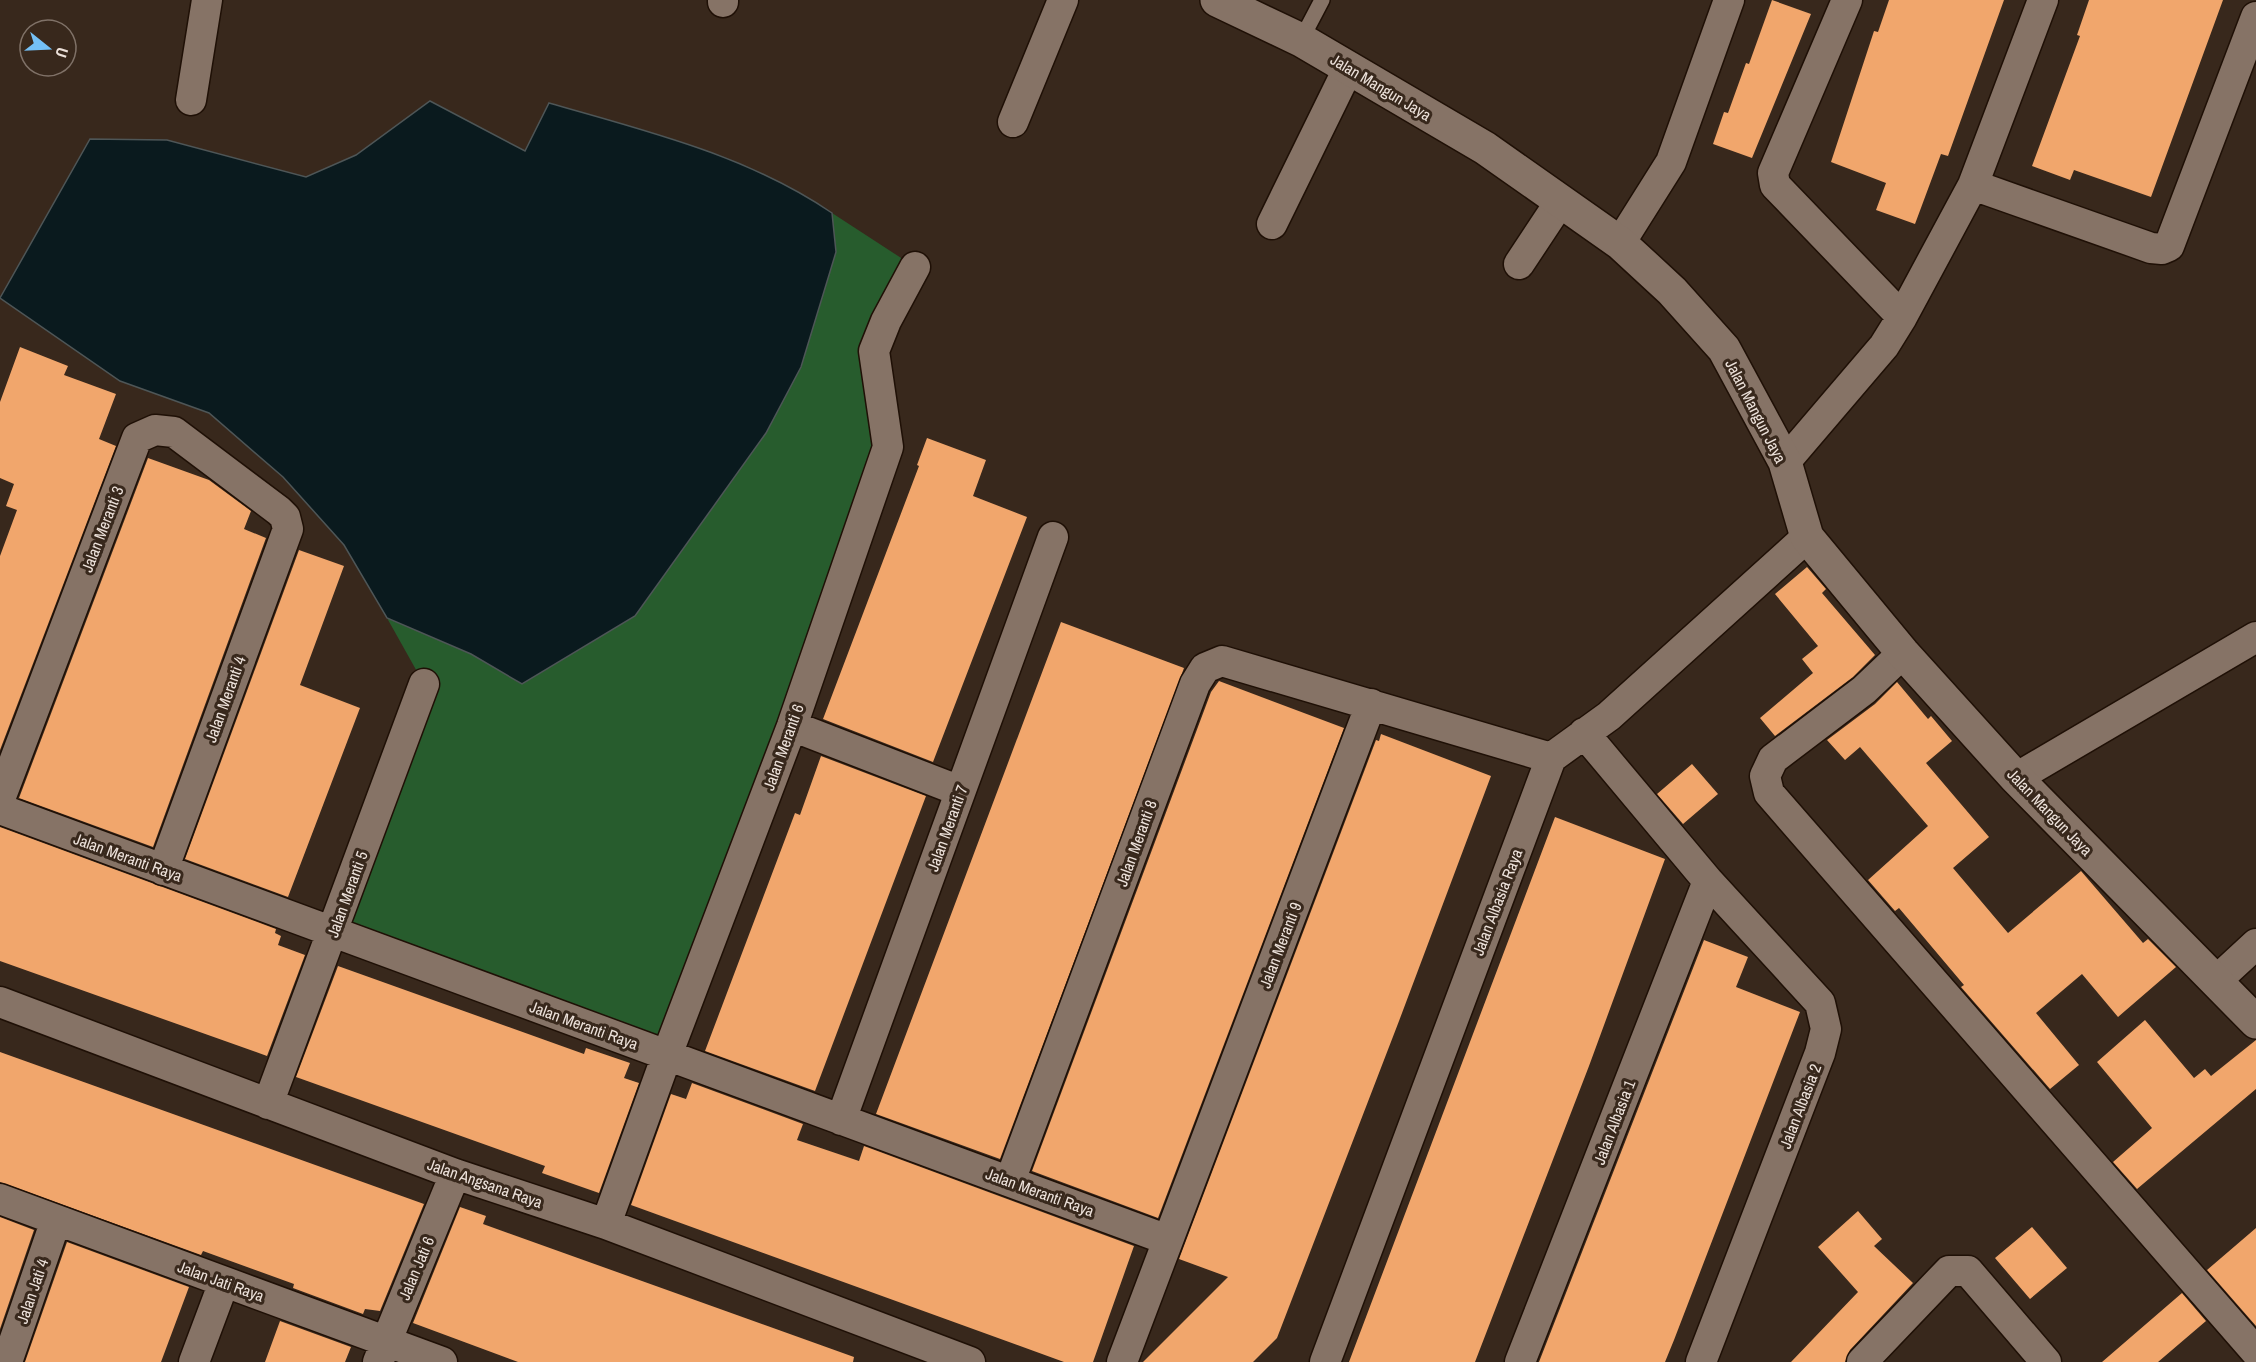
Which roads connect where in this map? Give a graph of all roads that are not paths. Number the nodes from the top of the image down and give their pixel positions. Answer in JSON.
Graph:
{"nodes":[{"id":1,"x":207,"y":0,"type":"edge"},
{"id":2,"x":1063,"y":0,"type":"edge"},
{"id":3,"x":1217,"y":0,"type":"edge"},
{"id":4,"x":1322,"y":0,"type":"edge"},
{"id":5,"x":1729,"y":0,"type":"edge"},
{"id":6,"x":1847,"y":0,"type":"edge"},
{"id":7,"x":2043,"y":0,"type":"edge"},
{"id":8,"x":2256,"y":17,"type":"edge"},
{"id":9,"x":1301,"y":40,"type":"junction"},
{"id":10,"x":1349,"y":67,"type":"junction"},
{"id":11,"x":191,"y":100,"type":"dead end"},
{"id":12,"x":1013,"y":122,"type":"dead end"},
{"id":13,"x":1973,"y":186,"type":"junction"},
{"id":14,"x":1560,"y":202,"type":"junction"},
{"id":15,"x":1272,"y":224,"type":"dead end"},
{"id":16,"x":1620,"y":243,"type":"junction"},
{"id":17,"x":1519,"y":264,"type":"dead end"},
{"id":18,"x":915,"y":267,"type":"dead end"},
{"id":19,"x":1902,"y":317,"type":"junction"},
{"id":20,"x":1785,"y":462,"type":"junction"},
{"id":21,"x":288,"y":529,"type":"joint"},
{"id":22,"x":1053,"y":537,"type":"dead end"},
{"id":23,"x":1807,"y":537,"type":"junction"},
{"id":24,"x":2256,"y":637,"type":"edge"},
{"id":25,"x":1903,"y":653,"type":"junction"},
{"id":26,"x":424,"y":684,"type":"dead end"},
{"id":27,"x":1371,"y":704,"type":"junction"},
{"id":28,"x":792,"y":726,"type":"junction"},
{"id":29,"x":1584,"y":733,"type":"junction"},
{"id":30,"x":1551,"y":758,"type":"junction"},
{"id":31,"x":2016,"y":778,"type":"junction"},
{"id":32,"x":960,"y":791,"type":"junction"},
{"id":33,"x":0,"y":799,"type":"edge"},
{"id":34,"x":0,"y":810,"type":"edge"},
{"id":35,"x":162,"y":870,"type":"junction"},
{"id":36,"x":1708,"y":881,"type":"junction"},
{"id":37,"x":333,"y":933,"type":"junction"},
{"id":38,"x":2256,"y":944,"type":"edge"},
{"id":39,"x":2216,"y":981,"type":"junction"},
{"id":40,"x":0,"y":1002,"type":"edge"},
{"id":41,"x":2256,"y":1022,"type":"edge"},
{"id":42,"x":667,"y":1055,"type":"junction"},
{"id":43,"x":268,"y":1104,"type":"junction"},
{"id":44,"x":841,"y":1120,"type":"junction"},
{"id":45,"x":455,"y":1174,"type":"junction"},
{"id":46,"x":1010,"y":1181,"type":"junction"},
{"id":47,"x":0,"y":1199,"type":"edge"},
{"id":48,"x":56,"y":1220,"type":"junction"},
{"id":49,"x":606,"y":1224,"type":"junction"},
{"id":50,"x":1168,"y":1240,"type":"junction"},
{"id":51,"x":224,"y":1282,"type":"junction"},
{"id":52,"x":382,"y":1352,"type":"edge"},
{"id":53,"x":2256,"y":1352,"type":"edge"},
{"id":54,"x":7,"y":1362,"type":"edge"},
{"id":55,"x":194,"y":1362,"type":"edge"},
{"id":56,"x":442,"y":1362,"type":"edge"},
{"id":57,"x":970,"y":1362,"type":"edge"},
{"id":58,"x":1122,"y":1362,"type":"edge"},
{"id":59,"x":1325,"y":1362,"type":"edge"},
{"id":60,"x":1520,"y":1362,"type":"edge"},
{"id":61,"x":1701,"y":1362,"type":"edge"},
{"id":62,"x":1862,"y":1362,"type":"edge"},
{"id":63,"x":2046,"y":1362,"type":"edge"}],
"edges":[{"from":1,"to":11,"type":"street"},
{"from":2,"to":12,"type":"street"},
{"from":3,"to":9,"type":"street","name":"Jalan Mangun Jaya"},
{"from":4,"to":9,"type":"lane"},
{"from":5,"to":16,"type":"street"},
{"from":6,"to":19,"type":"street"},
{"from":7,"to":13,"type":"street"},
{"from":8,"to":13,"type":"street"},
{"from":9,"to":10,"type":"street","name":"Jalan Mangun Jaya"},
{"from":10,"to":14,"type":"street","name":"Jalan Mangun Jaya"},
{"from":10,"to":15,"type":"street"},
{"from":13,"to":19,"type":"street"},
{"from":14,"to":16,"type":"street","name":"Jalan Mangun Jaya"},
{"from":14,"to":17,"type":"street"},
{"from":16,"to":20,"type":"street","name":"Jalan Mangun Jaya"},
{"from":18,"to":28,"type":"street","name":"Jalan Meranti 6"},
{"from":19,"to":20,"type":"street"},
{"from":20,"to":23,"type":"street","name":"Jalan Mangun Jaya"},
{"from":21,"to":33,"type":"street","name":"Jalan Meranti 3"},
{"from":21,"to":35,"type":"street","name":"Jalan Meranti 4"},
{"from":22,"to":32,"type":"street","name":"Jalan Meranti 7"},
{"from":23,"to":25,"type":"street","name":"Jalan Mangun Jaya"},
{"from":23,"to":29,"type":"street"},
{"from":24,"to":31,"type":"street"},
{"from":25,"to":31,"type":"street","name":"Jalan Mangun Jaya"},
{"from":25,"to":53,"type":"street"},
{"from":26,"to":37,"type":"street","name":"Jalan Meranti 5"},
{"from":27,"to":30,"type":"street"},
{"from":27,"to":46,"type":"street","name":"Jalan Meranti 8"},
{"from":27,"to":50,"type":"street","name":"Jalan Meranti 9"},
{"from":28,"to":32,"type":"street"},
{"from":28,"to":42,"type":"street","name":"Jalan Meranti 6"},
{"from":29,"to":30,"type":"street"},
{"from":29,"to":36,"type":"street","name":"Jalan Albasia 2"},
{"from":30,"to":59,"type":"street","name":"Jalan Albasia Raya"},
{"from":31,"to":39,"type":"street","name":"Jalan Mangun Jaya"},
{"from":32,"to":44,"type":"street","name":"Jalan Meranti 7"},
{"from":34,"to":35,"type":"street","name":"Jalan Meranti Raya"},
{"from":35,"to":37,"type":"street","name":"Jalan Meranti Raya"},
{"from":36,"to":60,"type":"street","name":"Jalan Albasia 1"},
{"from":36,"to":61,"type":"street","name":"Jalan Albasia 2"},
{"from":37,"to":42,"type":"street","name":"Jalan Meranti Raya"},
{"from":37,"to":43,"type":"street","name":"Jalan Meranti 5"},
{"from":38,"to":39,"type":"street"},
{"from":39,"to":41,"type":"street","name":"Jalan Mangun Jaya"},
{"from":40,"to":43,"type":"street","name":"Jalan Angsana Raya"},
{"from":42,"to":44,"type":"street","name":"Jalan Meranti Raya"},
{"from":42,"to":49,"type":"street","name":"Jalan Meranti 6"},
{"from":43,"to":45,"type":"street","name":"Jalan Angsana Raya"},
{"from":44,"to":46,"type":"street","name":"Jalan Meranti Raya"},
{"from":45,"to":49,"type":"street","name":"Jalan Angsana Raya"},
{"from":45,"to":52,"type":"street","name":"Jalan Jati 6"},
{"from":46,"to":50,"type":"street","name":"Jalan Meranti Raya"},
{"from":47,"to":48,"type":"street","name":"Jalan Jati Raya"},
{"from":48,"to":51,"type":"street","name":"Jalan Jati Raya"},
{"from":48,"to":54,"type":"street","name":"Jalan Jati 4"},
{"from":49,"to":57,"type":"street","name":"Jalan Angsana Raya"},
{"from":50,"to":58,"type":"street","name":"Jalan Meranti 9"},
{"from":51,"to":52,"type":"street","name":"Jalan Jati Raya"},
{"from":51,"to":55,"type":"street"},
{"from":52,"to":56,"type":"street","name":"Jalan Jati Raya"},
{"from":62,"to":63,"type":"street"}]}
